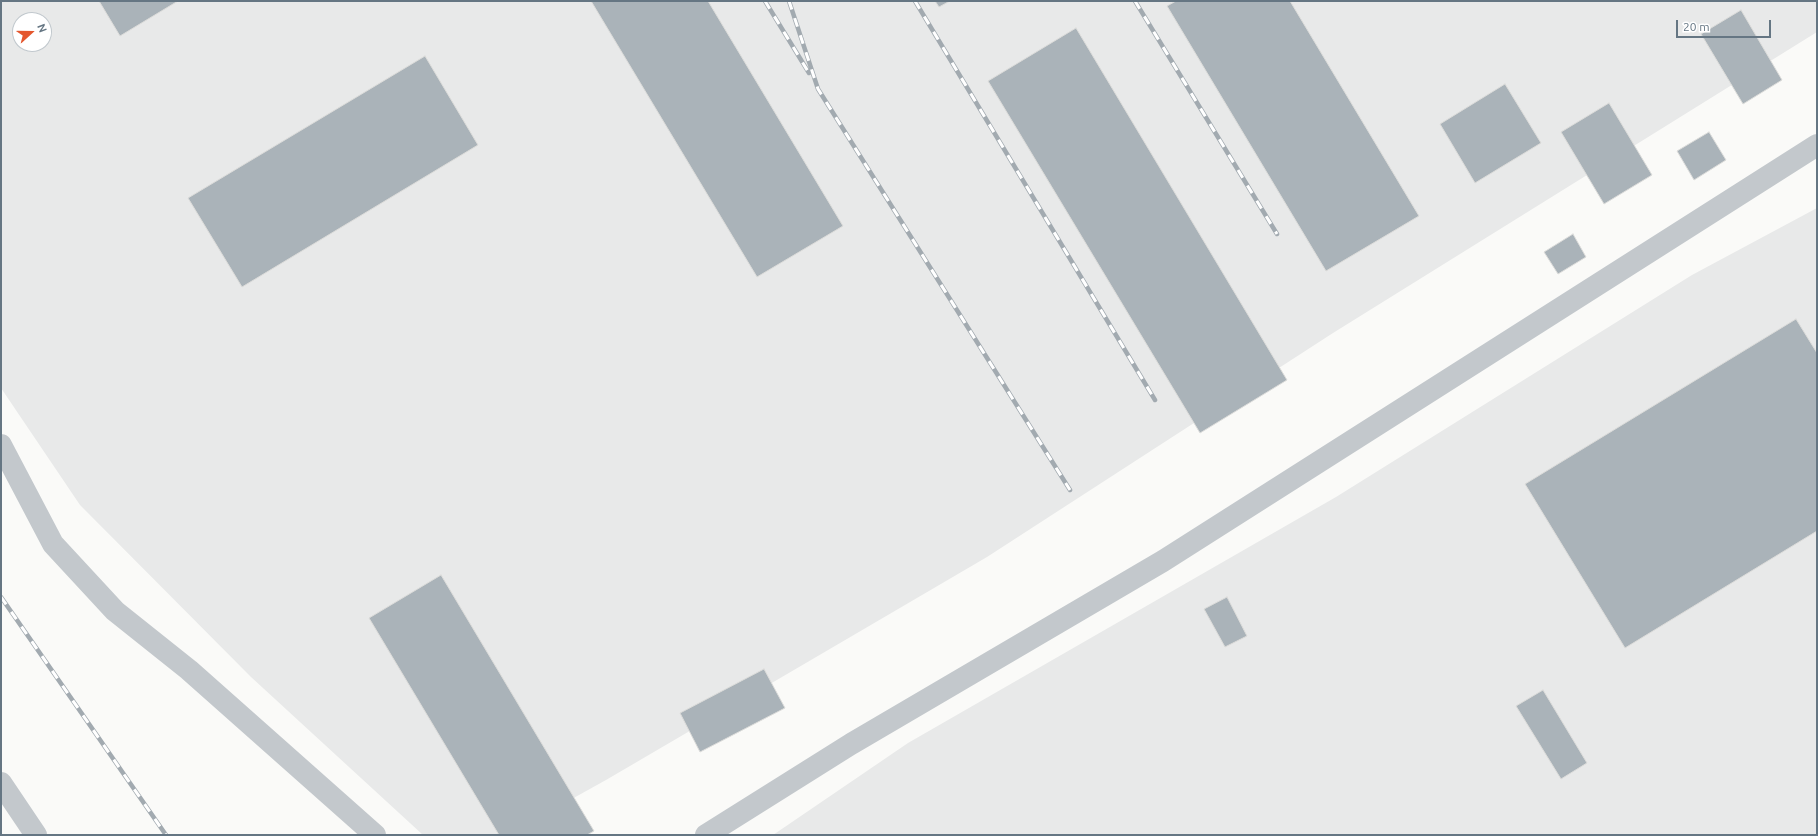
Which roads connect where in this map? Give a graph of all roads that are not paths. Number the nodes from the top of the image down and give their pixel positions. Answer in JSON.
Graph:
{"nodes":[{"id":1,"x":1817,"y":145,"type":"edge"},
{"id":2,"x":1,"y":445,"type":"edge"},
{"id":3,"x":1,"y":784,"type":"edge"},
{"id":4,"x":36,"y":835,"type":"edge"},
{"id":5,"x":375,"y":835,"type":"edge"},
{"id":6,"x":706,"y":835,"type":"edge"}],
"edges":[{"from":1,"to":6,"type":"street"},
{"from":2,"to":5,"type":"street"},
{"from":3,"to":4,"type":"street"}]}
